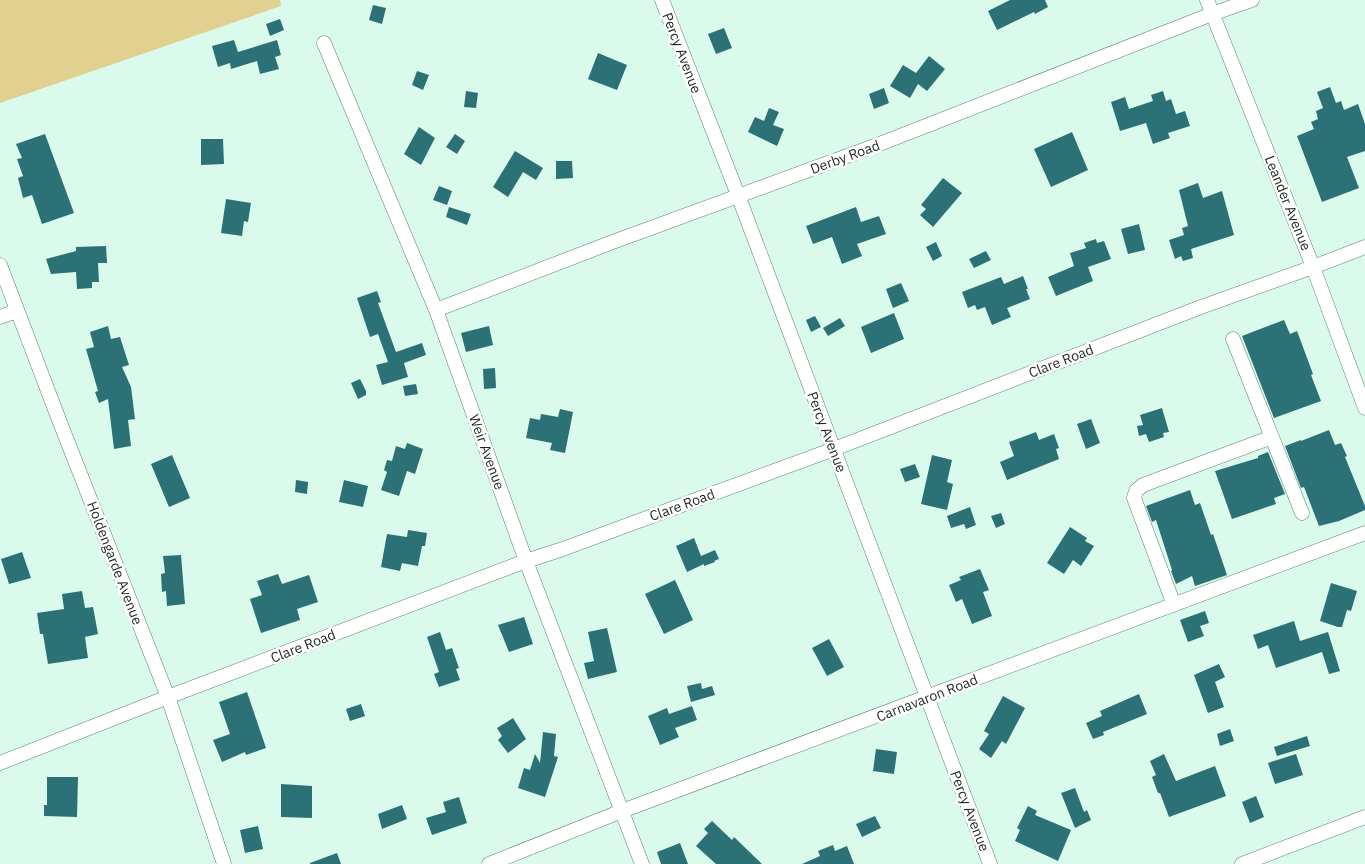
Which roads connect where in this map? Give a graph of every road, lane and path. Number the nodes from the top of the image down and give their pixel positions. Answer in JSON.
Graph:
{"nodes":[{"id":1,"x":662,"y":0,"type":"edge"},
{"id":2,"x":1207,"y":0,"type":"edge"},
{"id":3,"x":1252,"y":0,"type":"edge"},
{"id":4,"x":1212,"y":14,"type":"junction"},
{"id":5,"x":324,"y":42,"type":"dead end"},
{"id":6,"x":738,"y":196,"type":"junction"},
{"id":7,"x":1365,"y":247,"type":"edge"},
{"id":8,"x":0,"y":265,"type":"edge"},
{"id":9,"x":1313,"y":267,"type":"junction"},
{"id":10,"x":436,"y":310,"type":"junction"},
{"id":11,"x":17,"y":311,"type":"junction"},
{"id":12,"x":0,"y":317,"type":"edge"},
{"id":13,"x":1233,"y":339,"type":"dead end"},
{"id":14,"x":1365,"y":408,"type":"edge"},
{"id":15,"x":1272,"y":437,"type":"junction"},
{"id":16,"x":834,"y":449,"type":"junction"},
{"id":17,"x":1302,"y":513,"type":"dead end"},
{"id":18,"x":1365,"y":533,"type":"edge"},
{"id":19,"x":526,"y":561,"type":"junction"},
{"id":20,"x":1174,"y":605,"type":"junction"},
{"id":21,"x":168,"y":697,"type":"junction"},
{"id":22,"x":927,"y":698,"type":"junction"},
{"id":23,"x":0,"y":763,"type":"edge"},
{"id":24,"x":622,"y":811,"type":"junction"},
{"id":25,"x":1365,"y":818,"type":"edge"},
{"id":26,"x":224,"y":864,"type":"edge"},
{"id":27,"x":489,"y":864,"type":"edge"},
{"id":28,"x":642,"y":864,"type":"edge"},
{"id":29,"x":990,"y":864,"type":"edge"},
{"id":30,"x":1242,"y":864,"type":"edge"}],
"edges":[{"from":1,"to":6,"type":"street","name":"Percy Avenue"},
{"from":2,"to":4,"type":"street","name":"Leander Avenue"},
{"from":3,"to":4,"type":"street","name":"Derby Road"},
{"from":4,"to":6,"type":"street","name":"Derby Road"},
{"from":4,"to":9,"type":"street","name":"Leander Avenue"},
{"from":5,"to":10,"type":"street","name":"Weir Avenue"},
{"from":6,"to":10,"type":"street","name":"Derby Road"},
{"from":6,"to":16,"type":"street","name":"Percy Avenue"},
{"from":7,"to":9,"type":"street","name":"Clare Road"},
{"from":8,"to":11,"type":"street","name":"Holdengarde Avenue"},
{"from":9,"to":14,"type":"street","name":"Leander Avenue"},
{"from":9,"to":16,"type":"street","name":"Clare Road"},
{"from":10,"to":19,"type":"street","name":"Weir Avenue"},
{"from":11,"to":12,"type":"street"},
{"from":11,"to":21,"type":"street","name":"Holdengarde Avenue"},
{"from":13,"to":15,"type":"street"},
{"from":15,"to":17,"type":"street"},
{"from":15,"to":20,"type":"street"},
{"from":16,"to":19,"type":"street","name":"Clare Road"},
{"from":16,"to":22,"type":"street","name":"Percy Avenue"},
{"from":18,"to":20,"type":"street","name":"Carnavaron Road"},
{"from":19,"to":21,"type":"street","name":"Clare Road"},
{"from":19,"to":24,"type":"street","name":"Weir Avenue"},
{"from":20,"to":22,"type":"street","name":"Carnavaron Road"},
{"from":21,"to":23,"type":"street","name":"Clare Road"},
{"from":21,"to":26,"type":"street","name":"Holdengarde Avenue"},
{"from":22,"to":24,"type":"street","name":"Carnavaron Road"},
{"from":22,"to":29,"type":"street","name":"Percy Avenue"},
{"from":24,"to":27,"type":"street","name":"Carnavaron Road"},
{"from":24,"to":28,"type":"street","name":"Weir Avenue"},
{"from":25,"to":30,"type":"street"}]}
